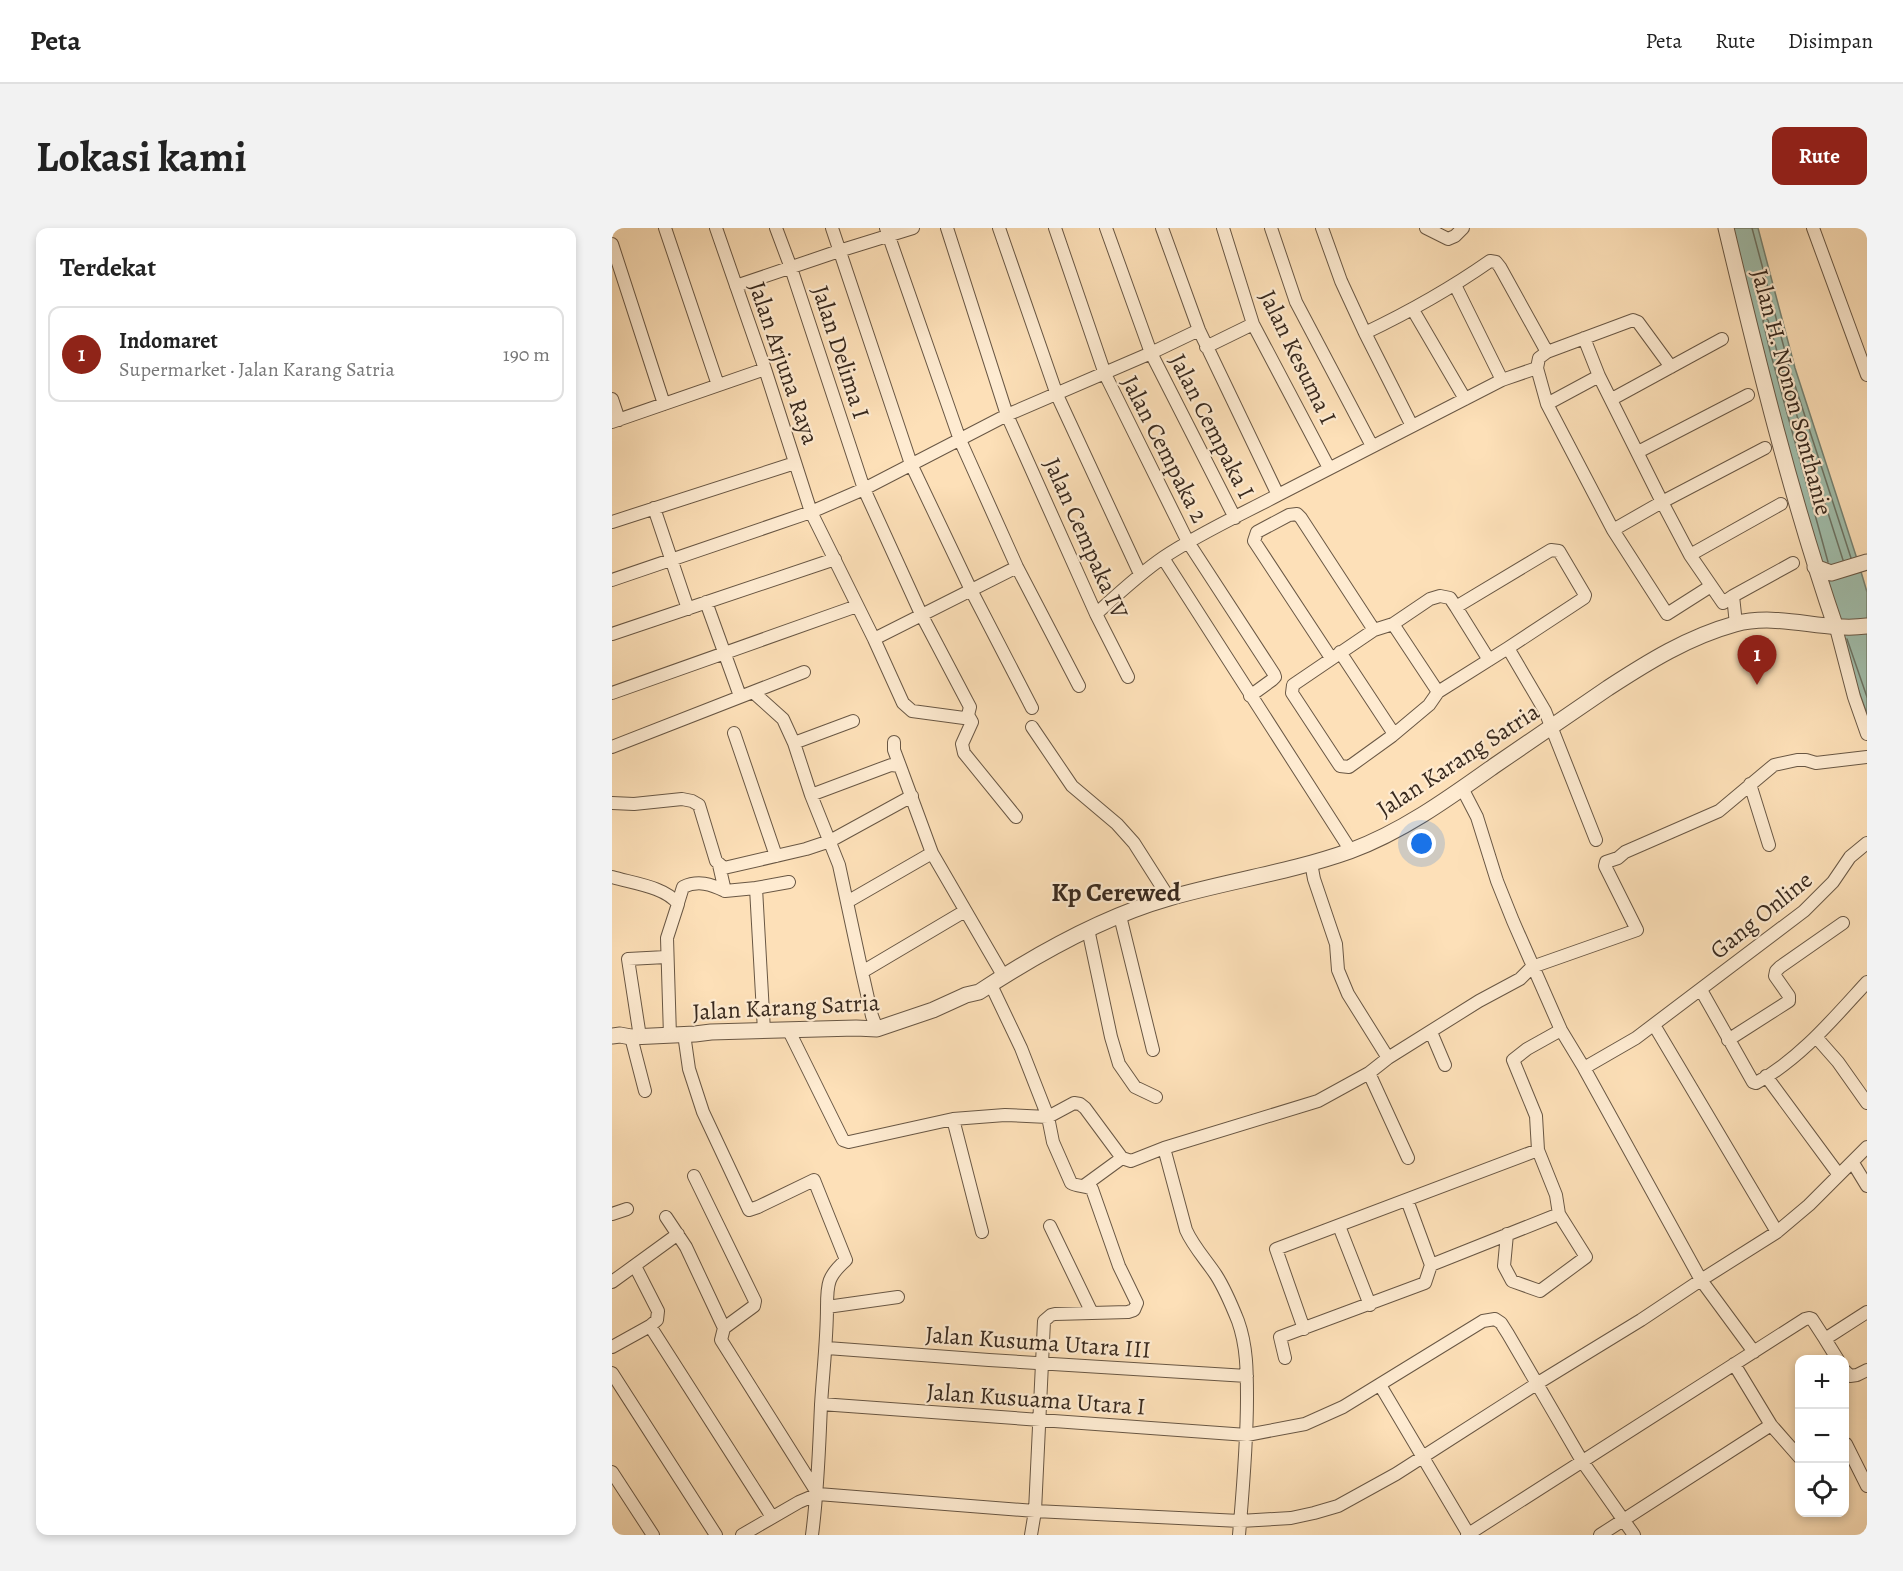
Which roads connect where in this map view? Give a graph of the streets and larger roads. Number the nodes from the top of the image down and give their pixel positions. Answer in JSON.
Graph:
{"nodes":[{"id":1,"x":665,"y":228,"type":"edge"},
{"id":2,"x":716,"y":228,"type":"edge"},
{"id":3,"x":776,"y":228,"type":"edge"},
{"id":4,"x":832,"y":228,"type":"edge"},
{"id":5,"x":913,"y":228,"type":"edge"},
{"id":6,"x":947,"y":228,"type":"edge"},
{"id":7,"x":999,"y":228,"type":"edge"},
{"id":8,"x":1055,"y":228,"type":"edge"},
{"id":9,"x":1106,"y":228,"type":"edge"},
{"id":10,"x":1162,"y":228,"type":"edge"},
{"id":11,"x":1223,"y":228,"type":"edge"},
{"id":12,"x":1271,"y":228,"type":"edge"},
{"id":13,"x":1322,"y":228,"type":"edge"},
{"id":14,"x":1426,"y":228,"type":"edge"},
{"id":15,"x":1463,"y":228,"type":"edge"},
{"id":16,"x":1726,"y":228,"type":"edge"},
{"id":17,"x":1813,"y":228,"type":"edge"},
{"id":18,"x":887,"y":232,"type":"edge"},
{"id":19,"x":612,"y":244,"type":"edge"},
{"id":20,"x":839,"y":251,"type":"junction"},
{"id":21,"x":791,"y":268,"type":"junction"},
{"id":22,"x":1455,"y":285,"type":"junction"},
{"id":23,"x":736,"y":286,"type":"junction"},
{"id":24,"x":1413,"y":310,"type":"junction"},
{"id":25,"x":1253,"y":324,"type":"junction"},
{"id":26,"x":1199,"y":330,"type":"junction"},
{"id":27,"x":1365,"y":333,"type":"junction"},
{"id":28,"x":1584,"y":338,"type":"junction"},
{"id":29,"x":1722,"y":339,"type":"dead end"},
{"id":30,"x":1206,"y":347,"type":"junction"},
{"id":31,"x":1547,"y":352,"type":"junction"},
{"id":32,"x":1151,"y":353,"type":"junction"},
{"id":33,"x":1671,"y":367,"type":"junction"},
{"id":34,"x":1537,"y":368,"type":"junction"},
{"id":35,"x":765,"y":369,"type":"junction"},
{"id":36,"x":1104,"y":374,"type":"junction"},
{"id":37,"x":1867,"y":375,"type":"edge"},
{"id":38,"x":1599,"y":376,"type":"junction"},
{"id":39,"x":1502,"y":380,"type":"junction"},
{"id":40,"x":718,"y":385,"type":"junction"},
{"id":41,"x":1748,"y":394,"type":"dead end"},
{"id":42,"x":1057,"y":395,"type":"junction"},
{"id":43,"x":612,"y":399,"type":"edge"},
{"id":44,"x":1465,"y":399,"type":"junction"},
{"id":45,"x":1612,"y":399,"type":"junction"},
{"id":46,"x":664,"y":404,"type":"junction"},
{"id":47,"x":1547,"y":404,"type":"junction"},
{"id":48,"x":1007,"y":416,"type":"junction"},
{"id":49,"x":615,"y":421,"type":"edge"},
{"id":50,"x":1413,"y":426,"type":"junction"},
{"id":51,"x":960,"y":440,"type":"junction"},
{"id":52,"x":1372,"y":446,"type":"junction"},
{"id":53,"x":1765,"y":448,"type":"dead end"},
{"id":54,"x":1638,"y":452,"type":"junction"},
{"id":55,"x":795,"y":463,"type":"junction"},
{"id":56,"x":911,"y":464,"type":"junction"},
{"id":57,"x":1329,"y":468,"type":"junction"},
{"id":58,"x":864,"y":489,"type":"junction"},
{"id":59,"x":1278,"y":495,"type":"junction"},
{"id":60,"x":1662,"y":502,"type":"junction"},
{"id":61,"x":1781,"y":504,"type":"dead end"},
{"id":62,"x":654,"y":508,"type":"junction"},
{"id":63,"x":811,"y":512,"type":"junction"},
{"id":64,"x":1235,"y":518,"type":"junction"},
{"id":65,"x":612,"y":522,"type":"edge"},
{"id":66,"x":1613,"y":530,"type":"junction"},
{"id":67,"x":1188,"y":542,"type":"junction"},
{"id":68,"x":1690,"y":555,"type":"junction"},
{"id":69,"x":1163,"y":558,"type":"junction"},
{"id":70,"x":835,"y":559,"type":"junction"},
{"id":71,"x":672,"y":560,"type":"junction"},
{"id":72,"x":1863,"y":563,"type":"edge"},
{"id":73,"x":1793,"y":564,"type":"dead end"},
{"id":74,"x":1017,"y":567,"type":"junction"},
{"id":75,"x":1815,"y":567,"type":"junction"},
{"id":76,"x":1140,"y":574,"type":"junction"},
{"id":77,"x":612,"y":580,"type":"edge"},
{"id":78,"x":1711,"y":586,"type":"junction"},
{"id":79,"x":971,"y":590,"type":"junction"},
{"id":80,"x":1733,"y":596,"type":"junction"},
{"id":81,"x":706,"y":602,"type":"junction"},
{"id":82,"x":857,"y":606,"type":"junction"},
{"id":83,"x":1456,"y":607,"type":"junction"},
{"id":84,"x":688,"y":609,"type":"junction"},
{"id":85,"x":921,"y":614,"type":"junction"},
{"id":86,"x":1096,"y":614,"type":"junction"},
{"id":87,"x":1393,"y":624,"type":"junction"},
{"id":88,"x":1736,"y":624,"type":"junction"},
{"id":89,"x":1867,"y":626,"type":"edge"},
{"id":90,"x":1836,"y":628,"type":"junction"},
{"id":91,"x":1374,"y":630,"type":"junction"},
{"id":92,"x":612,"y":634,"type":"edge"},
{"id":93,"x":874,"y":639,"type":"junction"},
{"id":94,"x":1508,"y":648,"type":"junction"},
{"id":95,"x":724,"y":653,"type":"junction"},
{"id":96,"x":1335,"y":655,"type":"junction"},
{"id":97,"x":1489,"y":660,"type":"junction"},
{"id":98,"x":804,"y":672,"type":"dead end"},
{"id":99,"x":1128,"y":677,"type":"dead end"},
{"id":100,"x":1079,"y":686,"type":"dead end"},
{"id":101,"x":753,"y":692,"type":"junction"},
{"id":102,"x":1438,"y":692,"type":"junction"},
{"id":103,"x":612,"y":693,"type":"edge"},
{"id":104,"x":740,"y":696,"type":"junction"},
{"id":105,"x":1250,"y":696,"type":"junction"},
{"id":106,"x":1032,"y":708,"type":"dead end"},
{"id":107,"x":968,"y":715,"type":"junction"},
{"id":108,"x":853,"y":721,"type":"dead end"},
{"id":109,"x":1032,"y":727,"type":"dead end"},
{"id":110,"x":1550,"y":727,"type":"junction"},
{"id":111,"x":734,"y":733,"type":"dead end"},
{"id":112,"x":1394,"y":734,"type":"junction"},
{"id":113,"x":1867,"y":734,"type":"edge"},
{"id":114,"x":894,"y":742,"type":"dead end"},
{"id":115,"x":794,"y":743,"type":"junction"},
{"id":116,"x":612,"y":747,"type":"edge"},
{"id":117,"x":1867,"y":757,"type":"edge"},
{"id":118,"x":900,"y":766,"type":"junction"},
{"id":119,"x":1750,"y":784,"type":"junction"},
{"id":120,"x":1462,"y":788,"type":"junction"},
{"id":121,"x":811,"y":795,"type":"junction"},
{"id":122,"x":912,"y":796,"type":"junction"},
{"id":123,"x":612,"y":803,"type":"edge"},
{"id":124,"x":1016,"y":817,"type":"dead end"},
{"id":125,"x":1596,"y":840,"type":"dead end"},
{"id":126,"x":830,"y":841,"type":"junction"},
{"id":127,"x":1867,"y":843,"type":"edge"},
{"id":128,"x":1768,"y":845,"type":"dead end"},
{"id":129,"x":1350,"y":851,"type":"junction"},
{"id":130,"x":932,"y":853,"type":"junction"},
{"id":131,"x":776,"y":856,"type":"junction"},
{"id":132,"x":1311,"y":863,"type":"junction"},
{"id":133,"x":719,"y":866,"type":"junction"},
{"id":134,"x":612,"y":877,"type":"edge"},
{"id":135,"x":789,"y":882,"type":"dead end"},
{"id":136,"x":756,"y":888,"type":"junction"},
{"id":137,"x":725,"y":891,"type":"junction"},
{"id":138,"x":1168,"y":898,"type":"junction"},
{"id":139,"x":847,"y":902,"type":"junction"},
{"id":140,"x":678,"y":903,"type":"junction"},
{"id":141,"x":965,"y":911,"type":"junction"},
{"id":142,"x":1120,"y":916,"type":"junction"},
{"id":143,"x":1843,"y":923,"type":"dead end"},
{"id":144,"x":1088,"y":929,"type":"junction"},
{"id":145,"x":666,"y":957,"type":"junction"},
{"id":146,"x":1532,"y":967,"type":"junction"},
{"id":147,"x":861,"y":972,"type":"junction"},
{"id":148,"x":997,"y":981,"type":"junction"},
{"id":149,"x":1867,"y":982,"type":"edge"},
{"id":150,"x":1701,"y":990,"type":"junction"},
{"id":151,"x":1654,"y":1025,"type":"junction"},
{"id":152,"x":877,"y":1029,"type":"junction"},
{"id":153,"x":1561,"y":1030,"type":"junction"},
{"id":154,"x":764,"y":1031,"type":"junction"},
{"id":155,"x":789,"y":1031,"type":"junction"},
{"id":156,"x":1431,"y":1032,"type":"junction"},
{"id":157,"x":677,"y":1035,"type":"junction"},
{"id":158,"x":612,"y":1036,"type":"edge"},
{"id":159,"x":636,"y":1037,"type":"junction"},
{"id":160,"x":1816,"y":1038,"type":"junction"},
{"id":161,"x":1728,"y":1040,"type":"junction"},
{"id":162,"x":1153,"y":1050,"type":"dead end"},
{"id":163,"x":1388,"y":1058,"type":"junction"},
{"id":164,"x":1445,"y":1065,"type":"dead end"},
{"id":165,"x":1584,"y":1068,"type":"junction"},
{"id":166,"x":1369,"y":1073,"type":"junction"},
{"id":167,"x":1766,"y":1076,"type":"junction"},
{"id":168,"x":645,"y":1090,"type":"dead end"},
{"id":169,"x":1156,"y":1097,"type":"dead end"},
{"id":170,"x":1867,"y":1103,"type":"edge"},
{"id":171,"x":1047,"y":1118,"type":"junction"},
{"id":172,"x":953,"y":1119,"type":"junction"},
{"id":173,"x":1867,"y":1147,"type":"edge"},
{"id":174,"x":1164,"y":1148,"type":"junction"},
{"id":175,"x":1538,"y":1150,"type":"junction"},
{"id":176,"x":1122,"y":1158,"type":"junction"},
{"id":177,"x":1408,"y":1158,"type":"dead end"},
{"id":178,"x":1853,"y":1163,"type":"junction"},
{"id":179,"x":1839,"y":1175,"type":"junction"},
{"id":180,"x":694,"y":1176,"type":"dead end"},
{"id":181,"x":1085,"y":1185,"type":"junction"},
{"id":182,"x":1867,"y":1186,"type":"edge"},
{"id":183,"x":1407,"y":1200,"type":"junction"},
{"id":184,"x":627,"y":1209,"type":"dead end"},
{"id":185,"x":612,"y":1214,"type":"edge"},
{"id":186,"x":1559,"y":1214,"type":"junction"},
{"id":187,"x":666,"y":1217,"type":"dead end"},
{"id":188,"x":1050,"y":1226,"type":"dead end"},
{"id":189,"x":1340,"y":1226,"type":"junction"},
{"id":190,"x":982,"y":1232,"type":"dead end"},
{"id":191,"x":1777,"y":1232,"type":"junction"},
{"id":192,"x":678,"y":1234,"type":"junction"},
{"id":193,"x":1508,"y":1234,"type":"junction"},
{"id":194,"x":1431,"y":1265,"type":"junction"},
{"id":195,"x":635,"y":1266,"type":"junction"},
{"id":196,"x":1701,"y":1280,"type":"junction"},
{"id":197,"x":612,"y":1282,"type":"edge"},
{"id":198,"x":898,"y":1297,"type":"dead end"},
{"id":199,"x":1370,"y":1305,"type":"junction"},
{"id":200,"x":827,"y":1306,"type":"junction"},
{"id":201,"x":1867,"y":1312,"type":"edge"},
{"id":202,"x":1092,"y":1313,"type":"junction"},
{"id":203,"x":650,"y":1326,"type":"junction"},
{"id":204,"x":724,"y":1328,"type":"junction"},
{"id":205,"x":1304,"y":1329,"type":"junction"},
{"id":206,"x":1825,"y":1339,"type":"junction"},
{"id":207,"x":612,"y":1347,"type":"edge"},
{"id":208,"x":826,"y":1348,"type":"junction"},
{"id":209,"x":1754,"y":1352,"type":"junction"},
{"id":210,"x":1835,"y":1355,"type":"edge"},
{"id":211,"x":1285,"y":1358,"type":"dead end"},
{"id":212,"x":1042,"y":1364,"type":"junction"},
{"id":213,"x":1734,"y":1364,"type":"junction"},
{"id":214,"x":1867,"y":1370,"type":"edge"},
{"id":215,"x":612,"y":1373,"type":"edge"},
{"id":216,"x":1849,"y":1375,"type":"edge"},
{"id":217,"x":1247,"y":1376,"type":"junction"},
{"id":218,"x":1538,"y":1383,"type":"junction"},
{"id":219,"x":1380,"y":1385,"type":"junction"},
{"id":220,"x":821,"y":1404,"type":"junction"},
{"id":221,"x":1038,"y":1420,"type":"junction"},
{"id":222,"x":1771,"y":1425,"type":"junction"},
{"id":223,"x":1247,"y":1435,"type":"junction"},
{"id":224,"x":1849,"y":1450,"type":"edge"},
{"id":225,"x":1795,"y":1452,"type":"edge"},
{"id":226,"x":1423,"y":1456,"type":"junction"},
{"id":227,"x":1582,"y":1461,"type":"junction"},
{"id":228,"x":612,"y":1472,"type":"edge"},
{"id":229,"x":1867,"y":1486,"type":"edge"},
{"id":230,"x":818,"y":1494,"type":"junction"},
{"id":231,"x":1035,"y":1511,"type":"junction"},
{"id":232,"x":772,"y":1517,"type":"junction"},
{"id":233,"x":1624,"y":1520,"type":"junction"},
{"id":234,"x":1240,"y":1521,"type":"junction"},
{"id":235,"x":653,"y":1535,"type":"edge"},
{"id":236,"x":716,"y":1535,"type":"edge"},
{"id":237,"x":742,"y":1535,"type":"edge"},
{"id":238,"x":812,"y":1535,"type":"edge"},
{"id":239,"x":1031,"y":1535,"type":"edge"},
{"id":240,"x":1239,"y":1535,"type":"edge"},
{"id":241,"x":1468,"y":1535,"type":"edge"},
{"id":242,"x":1600,"y":1535,"type":"edge"},
{"id":243,"x":1634,"y":1535,"type":"edge"}],
"edges":[{"from":1,"to":40,"type":"street"},
{"from":2,"to":23,"type":"street","name":"Jalan Arjuna Raya"},
{"from":3,"to":21,"type":"street","name":"Jalan Delima I"},
{"from":4,"to":20,"type":"street"},
{"from":5,"to":18,"type":"street"},
{"from":6,"to":48,"type":"street","name":"Jalan Cempaka IV"},
{"from":7,"to":42,"type":"street"},
{"from":8,"to":36,"type":"street","name":"Jalan Cempaka 2"},
{"from":9,"to":32,"type":"street","name":"Jalan Cempaka I"},
{"from":10,"to":26,"type":"street"},
{"from":11,"to":25,"type":"street","name":"Jalan Kesuma I"},
{"from":12,"to":52,"type":"street"},
{"from":13,"to":27,"type":"street"},
{"from":14,"to":15,"type":"street"},
{"from":16,"to":75,"type":"street","name":"Jalan H. Nonon Sonthanie"},
{"from":17,"to":37,"type":"street"},
{"from":18,"to":20,"type":"street"},
{"from":18,"to":51,"type":"street"},
{"from":19,"to":46,"type":"street"},
{"from":20,"to":21,"type":"street"},
{"from":20,"to":56,"type":"street"},
{"from":21,"to":23,"type":"street"},
{"from":21,"to":58,"type":"street","name":"Jalan Delima I"},
{"from":22,"to":24,"type":"street"},
{"from":22,"to":31,"type":"street"},
{"from":22,"to":39,"type":"street"},
{"from":23,"to":35,"type":"street","name":"Jalan Arjuna Raya"},
{"from":24,"to":27,"type":"street"},
{"from":24,"to":44,"type":"street"},
{"from":25,"to":30,"type":"street"},
{"from":25,"to":57,"type":"street","name":"Jalan Kesuma I"},
{"from":26,"to":30,"type":"street"},
{"from":26,"to":32,"type":"street"},
{"from":27,"to":50,"type":"street"},
{"from":28,"to":31,"type":"street"},
{"from":28,"to":33,"type":"street"},
{"from":28,"to":38,"type":"street"},
{"from":29,"to":33,"type":"street"},
{"from":30,"to":59,"type":"street"},
{"from":31,"to":34,"type":"street"},
{"from":32,"to":36,"type":"street"},
{"from":32,"to":64,"type":"street","name":"Jalan Cempaka I"},
{"from":33,"to":45,"type":"street"},
{"from":34,"to":39,"type":"street"},
{"from":34,"to":47,"type":"street"},
{"from":35,"to":40,"type":"street"},
{"from":35,"to":55,"type":"street","name":"Jalan Arjuna Raya"},
{"from":36,"to":42,"type":"street"},
{"from":36,"to":67,"type":"street","name":"Jalan Cempaka 2"},
{"from":38,"to":45,"type":"street"},
{"from":38,"to":47,"type":"street"},
{"from":39,"to":44,"type":"street"},
{"from":40,"to":46,"type":"street"},
{"from":41,"to":54,"type":"street"},
{"from":42,"to":48,"type":"street"},
{"from":42,"to":76,"type":"street"},
{"from":43,"to":49,"type":"street"},
{"from":44,"to":50,"type":"street"},
{"from":45,"to":54,"type":"street"},
{"from":46,"to":49,"type":"street"},
{"from":47,"to":66,"type":"street"},
{"from":48,"to":51,"type":"street"},
{"from":48,"to":86,"type":"street","name":"Jalan Cempaka IV"},
{"from":50,"to":52,"type":"street"},
{"from":51,"to":56,"type":"street"},
{"from":51,"to":74,"type":"street"},
{"from":52,"to":57,"type":"street"},
{"from":53,"to":60,"type":"street"},
{"from":54,"to":60,"type":"street"},
{"from":55,"to":62,"type":"street"},
{"from":55,"to":63,"type":"street","name":"Jalan Arjuna Raya"},
{"from":56,"to":58,"type":"street"},
{"from":56,"to":79,"type":"street"},
{"from":57,"to":59,"type":"street"},
{"from":58,"to":63,"type":"street"},
{"from":58,"to":85,"type":"street","name":"Jalan Delima I"},
{"from":59,"to":64,"type":"street"},
{"from":60,"to":66,"type":"street"},
{"from":60,"to":68,"type":"street"},
{"from":61,"to":68,"type":"street"},
{"from":62,"to":65,"type":"street"},
{"from":62,"to":71,"type":"street"},
{"from":63,"to":70,"type":"street","name":"Jalan Arjuna Raya"},
{"from":63,"to":71,"type":"street"},
{"from":64,"to":67,"type":"street"},
{"from":66,"to":78,"type":"street"},
{"from":67,"to":69,"type":"street"},
{"from":67,"to":105,"type":"street","name":"Jalan Cempaka 2"},
{"from":68,"to":78,"type":"street"},
{"from":69,"to":76,"type":"street"},
{"from":69,"to":105,"type":"street"},
{"from":70,"to":81,"type":"street"},
{"from":70,"to":82,"type":"street","name":"Jalan Arjuna Raya"},
{"from":71,"to":77,"type":"street"},
{"from":71,"to":84,"type":"street"},
{"from":72,"to":75,"type":"street"},
{"from":73,"to":80,"type":"street"},
{"from":74,"to":79,"type":"street"},
{"from":74,"to":100,"type":"street"},
{"from":75,"to":90,"type":"street","name":"Jalan H. Nonon Sonthanie"},
{"from":76,"to":86,"type":"street"},
{"from":78,"to":80,"type":"street"},
{"from":79,"to":85,"type":"street"},
{"from":79,"to":106,"type":"street"},
{"from":80,"to":88,"type":"street"},
{"from":81,"to":84,"type":"street"},
{"from":81,"to":95,"type":"street"},
{"from":82,"to":93,"type":"street","name":"Jalan Arjuna Raya"},
{"from":82,"to":95,"type":"street"},
{"from":83,"to":87,"type":"street"},
{"from":83,"to":94,"type":"street"},
{"from":83,"to":97,"type":"street"},
{"from":84,"to":92,"type":"street"},
{"from":85,"to":93,"type":"street"},
{"from":85,"to":107,"type":"street","name":"Jalan Delima I"},
{"from":86,"to":99,"type":"street","name":"Jalan Cempaka IV"},
{"from":87,"to":91,"type":"street"},
{"from":87,"to":102,"type":"street"},
{"from":88,"to":90,"type":"street","name":"Jalan Karang Satria"},
{"from":88,"to":110,"type":"street","name":"Jalan Karang Satria"},
{"from":89,"to":90,"type":"street","name":"Jalan Karang Satria"},
{"from":90,"to":113,"type":"street"},
{"from":91,"to":96,"type":"street"},
{"from":91,"to":96,"type":"street"},
{"from":93,"to":107,"type":"street","name":"Jalan Arjuna Raya"},
{"from":94,"to":97,"type":"street"},
{"from":94,"to":110,"type":"street"},
{"from":95,"to":103,"type":"street"},
{"from":95,"to":104,"type":"street"},
{"from":96,"to":112,"type":"street"},
{"from":96,"to":112,"type":"street"},
{"from":97,"to":102,"type":"street"},
{"from":98,"to":101,"type":"street"},
{"from":101,"to":104,"type":"street"},
{"from":101,"to":115,"type":"street"},
{"from":102,"to":112,"type":"street"},
{"from":104,"to":116,"type":"street"},
{"from":105,"to":129,"type":"street"},
{"from":107,"to":124,"type":"street"},
{"from":108,"to":115,"type":"street"},
{"from":109,"to":138,"type":"street"},
{"from":110,"to":120,"type":"street","name":"Jalan Karang Satria"},
{"from":110,"to":125,"type":"street"},
{"from":111,"to":131,"type":"street"},
{"from":114,"to":118,"type":"street"},
{"from":115,"to":121,"type":"street"},
{"from":117,"to":119,"type":"street"},
{"from":118,"to":121,"type":"street"},
{"from":118,"to":122,"type":"street"},
{"from":119,"to":128,"type":"street"},
{"from":119,"to":146,"type":"street"},
{"from":120,"to":129,"type":"street","name":"Jalan Karang Satria"},
{"from":120,"to":146,"type":"street"},
{"from":121,"to":126,"type":"street"},
{"from":122,"to":126,"type":"street"},
{"from":122,"to":130,"type":"street"},
{"from":123,"to":133,"type":"street"},
{"from":126,"to":131,"type":"street"},
{"from":126,"to":139,"type":"street"},
{"from":127,"to":150,"type":"street","name":"Gang Online"},
{"from":129,"to":132,"type":"street","name":"Jalan Karang Satria"},
{"from":130,"to":139,"type":"street"},
{"from":130,"to":141,"type":"street"},
{"from":131,"to":133,"type":"street"},
{"from":132,"to":138,"type":"street","name":"Jalan Karang Satria"},
{"from":132,"to":163,"type":"street"},
{"from":133,"to":137,"type":"street"},
{"from":134,"to":140,"type":"street"},
{"from":135,"to":136,"type":"street"},
{"from":136,"to":137,"type":"street"},
{"from":136,"to":154,"type":"street"},
{"from":137,"to":140,"type":"street"},
{"from":138,"to":142,"type":"street","name":"Jalan Karang Satria"},
{"from":139,"to":147,"type":"street"},
{"from":140,"to":145,"type":"street"},
{"from":141,"to":147,"type":"street"},
{"from":141,"to":148,"type":"street"},
{"from":142,"to":144,"type":"street","name":"Jalan Karang Satria"},
{"from":142,"to":162,"type":"street"},
{"from":143,"to":161,"type":"street"},
{"from":144,"to":148,"type":"street","name":"Jalan Karang Satria"},
{"from":144,"to":169,"type":"street"},
{"from":145,"to":157,"type":"street"},
{"from":145,"to":159,"type":"street"},
{"from":146,"to":153,"type":"street"},
{"from":146,"to":156,"type":"street"},
{"from":147,"to":152,"type":"street"},
{"from":148,"to":152,"type":"street","name":"Jalan Karang Satria"},
{"from":148,"to":171,"type":"street"},
{"from":149,"to":160,"type":"street"},
{"from":150,"to":151,"type":"street","name":"Gang Online"},
{"from":150,"to":161,"type":"street"},
{"from":151,"to":165,"type":"street","name":"Gang Online"},
{"from":151,"to":191,"type":"street"},
{"from":152,"to":155,"type":"street","name":"Jalan Karang Satria"},
{"from":153,"to":165,"type":"street"},
{"from":153,"to":175,"type":"street"},
{"from":154,"to":155,"type":"street","name":"Jalan Karang Satria"},
{"from":154,"to":157,"type":"street","name":"Jalan Karang Satria"},
{"from":155,"to":172,"type":"street"},
{"from":156,"to":163,"type":"street"},
{"from":156,"to":164,"type":"street"},
{"from":157,"to":159,"type":"street","name":"Jalan Karang Satria"},
{"from":157,"to":200,"type":"street"},
{"from":158,"to":159,"type":"street","name":"Jalan Karang Satria"},
{"from":159,"to":168,"type":"street"},
{"from":160,"to":167,"type":"street"},
{"from":160,"to":170,"type":"street"},
{"from":161,"to":167,"type":"street"},
{"from":163,"to":166,"type":"street"},
{"from":165,"to":196,"type":"street"},
{"from":166,"to":174,"type":"street"},
{"from":166,"to":177,"type":"street"},
{"from":167,"to":179,"type":"street"},
{"from":171,"to":172,"type":"street"},
{"from":171,"to":176,"type":"street"},
{"from":171,"to":181,"type":"street"},
{"from":172,"to":190,"type":"street"},
{"from":173,"to":178,"type":"street"},
{"from":174,"to":176,"type":"street"},
{"from":174,"to":217,"type":"street"},
{"from":175,"to":183,"type":"street"},
{"from":175,"to":186,"type":"street"},
{"from":176,"to":181,"type":"street"},
{"from":178,"to":179,"type":"street"},
{"from":178,"to":182,"type":"street"},
{"from":179,"to":191,"type":"street"},
{"from":180,"to":204,"type":"street"},
{"from":181,"to":202,"type":"street"},
{"from":183,"to":189,"type":"street"},
{"from":183,"to":194,"type":"street"},
{"from":184,"to":185,"type":"street"},
{"from":186,"to":193,"type":"street"},
{"from":186,"to":193,"type":"street"},
{"from":187,"to":192,"type":"street"},
{"from":188,"to":202,"type":"street"},
{"from":189,"to":199,"type":"street"},
{"from":189,"to":205,"type":"street"},
{"from":191,"to":196,"type":"street"},
{"from":192,"to":195,"type":"street"},
{"from":192,"to":204,"type":"street"},
{"from":193,"to":194,"type":"street"},
{"from":194,"to":199,"type":"street"},
{"from":195,"to":197,"type":"street"},
{"from":195,"to":203,"type":"street"},
{"from":196,"to":209,"type":"street"},
{"from":196,"to":218,"type":"street"},
{"from":198,"to":200,"type":"street"},
{"from":199,"to":205,"type":"street"},
{"from":200,"to":208,"type":"street"},
{"from":201,"to":206,"type":"street"},
{"from":202,"to":212,"type":"street"},
{"from":203,"to":207,"type":"street"},
{"from":203,"to":232,"type":"street"},
{"from":204,"to":230,"type":"street"},
{"from":205,"to":211,"type":"street"},
{"from":206,"to":209,"type":"street"},
{"from":206,"to":210,"type":"street"},
{"from":208,"to":212,"type":"street","name":"Jalan Kusuma Utara III"},
{"from":208,"to":220,"type":"street"},
{"from":209,"to":213,"type":"street"},
{"from":212,"to":217,"type":"street","name":"Jalan Kusuma Utara III"},
{"from":212,"to":221,"type":"street"},
{"from":213,"to":222,"type":"street"},
{"from":213,"to":227,"type":"street"},
{"from":214,"to":216,"type":"street"},
{"from":215,"to":236,"type":"street"},
{"from":217,"to":223,"type":"street"},
{"from":218,"to":219,"type":"street","name":"Jalan Kusuama Utara I"},
{"from":218,"to":226,"type":"street"},
{"from":218,"to":227,"type":"street"},
{"from":219,"to":223,"type":"street","name":"Jalan Kusuama Utara I"},
{"from":219,"to":226,"type":"street"},
{"from":220,"to":221,"type":"street","name":"Jalan Kusuama Utara I"},
{"from":220,"to":230,"type":"street"},
{"from":221,"to":223,"type":"street","name":"Jalan Kusuama Utara I"},
{"from":221,"to":231,"type":"street"},
{"from":222,"to":225,"type":"street"},
{"from":222,"to":233,"type":"street"},
{"from":223,"to":234,"type":"street"},
{"from":224,"to":229,"type":"street"},
{"from":226,"to":234,"type":"street"},
{"from":226,"to":241,"type":"street"},
{"from":227,"to":233,"type":"street"},
{"from":227,"to":241,"type":"street"},
{"from":228,"to":235,"type":"street"},
{"from":230,"to":231,"type":"street"},
{"from":230,"to":232,"type":"street"},
{"from":230,"to":238,"type":"street"},
{"from":231,"to":234,"type":"street"},
{"from":231,"to":239,"type":"street"},
{"from":232,"to":237,"type":"street"},
{"from":233,"to":242,"type":"street"},
{"from":233,"to":243,"type":"street"},
{"from":234,"to":240,"type":"street"}]}
